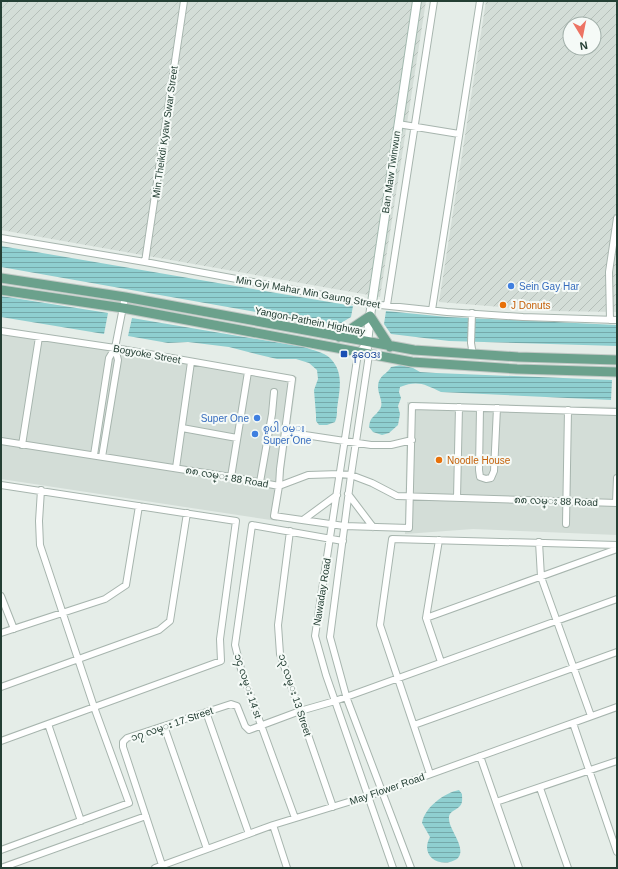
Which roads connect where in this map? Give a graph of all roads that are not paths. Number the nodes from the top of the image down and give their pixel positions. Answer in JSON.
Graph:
{"nodes":[{"id":1,"x":184,"y":1,"type":"edge"},
{"id":2,"x":417,"y":1,"type":"edge"},
{"id":3,"x":434,"y":1,"type":"edge"},
{"id":4,"x":480,"y":1,"type":"edge"},
{"id":5,"x":398,"y":124,"type":"junction"},
{"id":6,"x":415,"y":127,"type":"junction"},
{"id":7,"x":460,"y":134,"type":"junction"},
{"id":8,"x":617,"y":218,"type":"edge"},
{"id":9,"x":1,"y":238,"type":"edge"},
{"id":10,"x":145,"y":262,"type":"junction"},
{"id":11,"x":1,"y":278,"type":"edge"},
{"id":12,"x":1,"y":290,"type":"edge"},
{"id":13,"x":125,"y":297,"type":"junction"},
{"id":14,"x":372,"y":304,"type":"junction"},
{"id":15,"x":387,"y":305,"type":"junction"},
{"id":16,"x":123,"y":308,"type":"junction"},
{"id":17,"x":432,"y":310,"type":"junction"},
{"id":18,"x":472,"y":315,"type":"junction"},
{"id":19,"x":370,"y":316,"type":"junction"},
{"id":20,"x":614,"y":320,"type":"edge"},
{"id":21,"x":1,"y":332,"type":"edge"},
{"id":22,"x":39,"y":337,"type":"junction"},
{"id":23,"x":339,"y":337,"type":"junction"},
{"id":24,"x":367,"y":342,"type":"junction"},
{"id":25,"x":390,"y":347,"type":"junction"},
{"id":26,"x":115,"y":348,"type":"junction"},
{"id":27,"x":358,"y":353,"type":"junction"},
{"id":28,"x":369,"y":355,"type":"junction"},
{"id":29,"x":472,"y":355,"type":"junction"},
{"id":30,"x":617,"y":360,"type":"edge"},
{"id":31,"x":191,"y":362,"type":"junction"},
{"id":32,"x":248,"y":372,"type":"junction"},
{"id":33,"x":617,"y":372,"type":"edge"},
{"id":34,"x":274,"y":392,"type":"dead end"},
{"id":35,"x":459,"y":407,"type":"junction"},
{"id":36,"x":480,"y":408,"type":"junction"},
{"id":37,"x":497,"y":408,"type":"junction"},
{"id":38,"x":568,"y":410,"type":"junction"},
{"id":39,"x":617,"y":412,"type":"edge"},
{"id":40,"x":182,"y":428,"type":"junction"},
{"id":41,"x":286,"y":432,"type":"junction"},
{"id":42,"x":237,"y":438,"type":"junction"},
{"id":43,"x":412,"y":440,"type":"junction"},
{"id":44,"x":345,"y":441,"type":"junction"},
{"id":45,"x":1,"y":442,"type":"edge"},
{"id":46,"x":356,"y":443,"type":"junction"},
{"id":47,"x":22,"y":445,"type":"junction"},
{"id":48,"x":94,"y":455,"type":"junction"},
{"id":49,"x":102,"y":457,"type":"junction"},
{"id":50,"x":176,"y":468,"type":"junction"},
{"id":51,"x":340,"y":474,"type":"junction"},
{"id":52,"x":350,"y":475,"type":"junction"},
{"id":53,"x":231,"y":477,"type":"junction"},
{"id":54,"x":617,"y":478,"type":"edge"},
{"id":55,"x":260,"y":482,"type":"junction"},
{"id":56,"x":1,"y":485,"type":"edge"},
{"id":57,"x":279,"y":486,"type":"junction"},
{"id":58,"x":41,"y":490,"type":"junction"},
{"id":59,"x":348,"y":494,"type":"junction"},
{"id":60,"x":337,"y":495,"type":"junction"},
{"id":61,"x":411,"y":497,"type":"junction"},
{"id":62,"x":458,"y":498,"type":"junction"},
{"id":63,"x":566,"y":501,"type":"junction"},
{"id":64,"x":616,"y":503,"type":"edge"},
{"id":65,"x":139,"y":506,"type":"junction"},
{"id":66,"x":187,"y":513,"type":"junction"},
{"id":67,"x":303,"y":520,"type":"junction"},
{"id":68,"x":566,"y":524,"type":"dead end"},
{"id":69,"x":332,"y":525,"type":"junction"},
{"id":70,"x":344,"y":526,"type":"junction"},
{"id":71,"x":373,"y":527,"type":"junction"},
{"id":72,"x":290,"y":531,"type":"junction"},
{"id":73,"x":330,"y":540,"type":"junction"},
{"id":74,"x":439,"y":540,"type":"junction"},
{"id":75,"x":342,"y":541,"type":"junction"},
{"id":76,"x":539,"y":542,"type":"junction"},
{"id":77,"x":617,"y":545,"type":"edge"},
{"id":78,"x":617,"y":549,"type":"edge"},
{"id":79,"x":541,"y":577,"type":"junction"},
{"id":80,"x":1,"y":596,"type":"edge"},
{"id":81,"x":617,"y":599,"type":"edge"},
{"id":82,"x":62,"y":613,"type":"junction"},
{"id":83,"x":426,"y":618,"type":"junction"},
{"id":84,"x":557,"y":620,"type":"junction"},
{"id":85,"x":14,"y":629,"type":"junction"},
{"id":86,"x":1,"y":633,"type":"edge"},
{"id":87,"x":617,"y":652,"type":"edge"},
{"id":88,"x":78,"y":659,"type":"junction"},
{"id":89,"x":441,"y":662,"type":"junction"},
{"id":90,"x":574,"y":667,"type":"junction"},
{"id":91,"x":399,"y":677,"type":"junction"},
{"id":92,"x":1,"y":687,"type":"edge"},
{"id":93,"x":347,"y":697,"type":"junction"},
{"id":94,"x":335,"y":701,"type":"junction"},
{"id":95,"x":94,"y":707,"type":"junction"},
{"id":96,"x":617,"y":707,"type":"edge"},
{"id":97,"x":300,"y":711,"type":"junction"},
{"id":98,"x":206,"y":712,"type":"junction"},
{"id":99,"x":591,"y":716,"type":"junction"},
{"id":100,"x":573,"y":723,"type":"junction"},
{"id":101,"x":48,"y":724,"type":"junction"},
{"id":102,"x":414,"y":725,"type":"junction"},
{"id":103,"x":164,"y":726,"type":"junction"},
{"id":104,"x":261,"y":726,"type":"junction"},
{"id":105,"x":1,"y":741,"type":"edge"},
{"id":106,"x":480,"y":756,"type":"junction"},
{"id":107,"x":617,"y":761,"type":"edge"},
{"id":108,"x":589,"y":771,"type":"junction"},
{"id":109,"x":430,"y":774,"type":"junction"},
{"id":110,"x":540,"y":788,"type":"junction"},
{"id":111,"x":381,"y":792,"type":"junction"},
{"id":112,"x":368,"y":796,"type":"junction"},
{"id":113,"x":496,"y":802,"type":"junction"},
{"id":114,"x":333,"y":807,"type":"junction"},
{"id":115,"x":146,"y":816,"type":"junction"},
{"id":116,"x":295,"y":818,"type":"junction"},
{"id":117,"x":81,"y":820,"type":"junction"},
{"id":118,"x":273,"y":825,"type":"junction"},
{"id":119,"x":248,"y":834,"type":"junction"},
{"id":120,"x":208,"y":849,"type":"junction"},
{"id":121,"x":1,"y":850,"type":"edge"},
{"id":122,"x":617,"y":852,"type":"edge"},
{"id":123,"x":162,"y":865,"type":"junction"},
{"id":124,"x":1,"y":868,"type":"edge"},
{"id":125,"x":155,"y":868,"type":"edge"},
{"id":126,"x":288,"y":868,"type":"edge"},
{"id":127,"x":393,"y":868,"type":"edge"},
{"id":128,"x":411,"y":868,"type":"edge"},
{"id":129,"x":519,"y":868,"type":"edge"},
{"id":130,"x":568,"y":868,"type":"edge"}],
"edges":[{"from":1,"to":10,"type":"street","name":"Min Theikdi Kyaw Swar Street"},
{"from":2,"to":5,"type":"street","name":"Ban Maw Twinwun"},
{"from":3,"to":6,"type":"street"},
{"from":4,"to":7,"type":"street"},
{"from":5,"to":6,"type":"street"},
{"from":5,"to":14,"type":"street","name":"Ban Maw Twinwun"},
{"from":6,"to":7,"type":"street"},
{"from":6,"to":15,"type":"street"},
{"from":7,"to":17,"type":"street"},
{"from":8,"to":20,"type":"street"},
{"from":9,"to":10,"type":"street","name":"Min Gyi Mahar Min Gaung Street"},
{"from":10,"to":14,"type":"street","name":"Min Gyi Mahar Min Gaung Street"},
{"from":11,"to":13,"type":"main road","name":"Yangon-Pathein Highway"},
{"from":12,"to":16,"type":"main road"},
{"from":13,"to":16,"type":"street"},
{"from":13,"to":23,"type":"main road","name":"Yangon-Pathein Highway"},
{"from":14,"to":15,"type":"street","name":"Min Gyi Mahar Min Gaung Street"},
{"from":14,"to":19,"type":"street","name":"Ban Maw Twinwun"},
{"from":15,"to":17,"type":"street","name":"Min Gyi Mahar Min Gaung Street"},
{"from":16,"to":26,"type":"street"},
{"from":16,"to":27,"type":"main road"},
{"from":17,"to":18,"type":"street","name":"Min Gyi Mahar Min Gaung Street"},
{"from":18,"to":20,"type":"street","name":"Min Gyi Mahar Min Gaung Street"},
{"from":18,"to":29,"type":"street"},
{"from":19,"to":23,"type":"main road"},
{"from":19,"to":24,"type":"street","name":"Ban Maw Twinwun"},
{"from":19,"to":25,"type":"main road"},
{"from":21,"to":22,"type":"street","name":"Bogyoke Street"},
{"from":22,"to":26,"type":"street","name":"Bogyoke Street"},
{"from":22,"to":47,"type":"street"},
{"from":23,"to":24,"type":"main road","name":"Yangon-Pathein Highway"},
{"from":24,"to":25,"type":"main road","name":"Yangon-Pathein Highway"},
{"from":24,"to":27,"type":"street"},
{"from":24,"to":28,"type":"street","name":"Nawaday Road"},
{"from":25,"to":29,"type":"main road","name":"Yangon-Pathein Highway"},
{"from":26,"to":31,"type":"street","name":"Bogyoke Street"},
{"from":26,"to":48,"type":"street"},
{"from":26,"to":49,"type":"street"},
{"from":27,"to":28,"type":"main road"},
{"from":27,"to":44,"type":"street","name":"Nawaday Road"},
{"from":28,"to":33,"type":"main road"},
{"from":28,"to":46,"type":"street","name":"Nawaday Road"},
{"from":29,"to":30,"type":"main road","name":"Yangon-Pathein Highway"},
{"from":31,"to":32,"type":"street","name":"Bogyoke Street"},
{"from":31,"to":40,"type":"street"},
{"from":32,"to":41,"type":"street","name":"Bogyoke Street"},
{"from":32,"to":42,"type":"street"},
{"from":34,"to":55,"type":"street"},
{"from":35,"to":36,"type":"street"},
{"from":35,"to":43,"type":"street"},
{"from":35,"to":62,"type":"street"},
{"from":36,"to":37,"type":"street"},
{"from":36,"to":37,"type":"street"},
{"from":37,"to":38,"type":"street"},
{"from":38,"to":39,"type":"street"},
{"from":38,"to":63,"type":"street"},
{"from":40,"to":42,"type":"street"},
{"from":40,"to":50,"type":"street"},
{"from":41,"to":44,"type":"street"},
{"from":41,"to":57,"type":"street"},
{"from":42,"to":53,"type":"street"},
{"from":43,"to":46,"type":"street"},
{"from":43,"to":61,"type":"street"},
{"from":44,"to":46,"type":"street"},
{"from":44,"to":51,"type":"street","name":"Nawaday Road"},
{"from":45,"to":47,"type":"street","name":"၈၈ လမ္း 88 Road"},
{"from":46,"to":52,"type":"street","name":"Nawaday Road"},
{"from":47,"to":48,"type":"street","name":"၈၈ လမ္း 88 Road"},
{"from":48,"to":49,"type":"street","name":"၈၈ လမ္း 88 Road"},
{"from":49,"to":50,"type":"street","name":"၈၈ လမ္း 88 Road"},
{"from":50,"to":53,"type":"street","name":"၈၈ လမ္း 88 Road"},
{"from":51,"to":52,"type":"street","name":"၈၈ လမ္း 88 Road"},
{"from":51,"to":57,"type":"street","name":"၈၈ လမ္း 88 Road"},
{"from":51,"to":60,"type":"street","name":"Nawaday Road"},
{"from":52,"to":59,"type":"street","name":"Nawaday Road"},
{"from":52,"to":61,"type":"street","name":"၈၈ လမ္း 88 Road"},
{"from":53,"to":55,"type":"street","name":"၈၈ လမ္း 88 Road"},
{"from":54,"to":64,"type":"street"},
{"from":55,"to":57,"type":"street","name":"၈၈ လမ္း 88 Road"},
{"from":56,"to":58,"type":"street"},
{"from":57,"to":67,"type":"street"},
{"from":58,"to":65,"type":"street"},
{"from":58,"to":82,"type":"street"},
{"from":59,"to":70,"type":"street","name":"Nawaday Road"},
{"from":59,"to":71,"type":"street"},
{"from":60,"to":67,"type":"street"},
{"from":60,"to":69,"type":"street","name":"Nawaday Road"},
{"from":61,"to":62,"type":"street","name":"၈၈ လမ္း 88 Road"},
{"from":61,"to":71,"type":"street"},
{"from":62,"to":63,"type":"street","name":"၈၈ လမ္း 88 Road"},
{"from":63,"to":64,"type":"street","name":"၈၈ လမ္း 88 Road"},
{"from":63,"to":68,"type":"street"},
{"from":65,"to":66,"type":"street"},
{"from":65,"to":82,"type":"street"},
{"from":66,"to":88,"type":"street"},
{"from":66,"to":95,"type":"street"},
{"from":67,"to":69,"type":"street"},
{"from":69,"to":70,"type":"street"},
{"from":69,"to":73,"type":"street","name":"Nawaday Road"},
{"from":70,"to":71,"type":"street"},
{"from":70,"to":75,"type":"street","name":"Nawaday Road"},
{"from":72,"to":73,"type":"street"},
{"from":72,"to":97,"type":"street","name":"၁၃ လမ္း 13 Street"},
{"from":72,"to":104,"type":"street","name":"၁၄ လမ္း 14 st"},
{"from":73,"to":75,"type":"street"},
{"from":73,"to":94,"type":"street","name":"Nawaday Road"},
{"from":74,"to":76,"type":"street"},
{"from":74,"to":83,"type":"street"},
{"from":74,"to":91,"type":"street"},
{"from":75,"to":93,"type":"street","name":"Nawaday Road"},
{"from":76,"to":77,"type":"street"},
{"from":76,"to":79,"type":"street"},
{"from":78,"to":79,"type":"street"},
{"from":79,"to":83,"type":"street"},
{"from":79,"to":84,"type":"street"},
{"from":80,"to":85,"type":"street"},
{"from":81,"to":84,"type":"street"},
{"from":82,"to":85,"type":"street"},
{"from":82,"to":88,"type":"street"},
{"from":83,"to":89,"type":"street"},
{"from":84,"to":89,"type":"street"},
{"from":84,"to":90,"type":"street"},
{"from":85,"to":86,"type":"street"},
{"from":87,"to":90,"type":"street"},
{"from":88,"to":92,"type":"street"},
{"from":88,"to":95,"type":"street"},
{"from":89,"to":91,"type":"street"},
{"from":90,"to":99,"type":"street"},
{"from":90,"to":102,"type":"street"},
{"from":91,"to":93,"type":"street"},
{"from":91,"to":102,"type":"street"},
{"from":93,"to":94,"type":"street"},
{"from":93,"to":111,"type":"street","name":"Nawaday Road"},
{"from":94,"to":97,"type":"street"},
{"from":94,"to":112,"type":"street","name":"Nawaday Road"},
{"from":95,"to":101,"type":"street"},
{"from":95,"to":117,"type":"street"},
{"from":96,"to":99,"type":"street","name":"May Flower Road"},
{"from":97,"to":104,"type":"street"},
{"from":97,"to":114,"type":"street","name":"၁၃ လမ္း 13 Street"},
{"from":98,"to":103,"type":"street","name":"၁၇ လမ္း 17 Street"},
{"from":98,"to":104,"type":"street","name":"၁၇ လမ္း 17 Street"},
{"from":98,"to":119,"type":"street"},
{"from":99,"to":100,"type":"street","name":"May Flower Road"},
{"from":100,"to":106,"type":"street","name":"May Flower Road"},
{"from":100,"to":108,"type":"street"},
{"from":101,"to":105,"type":"street"},
{"from":101,"to":117,"type":"street"},
{"from":102,"to":109,"type":"street"},
{"from":103,"to":115,"type":"street","name":"၁၇ လမ္း 17 Street"},
{"from":103,"to":120,"type":"street"},
{"from":104,"to":116,"type":"street","name":"၁၄ လမ္း 14 st"},
{"from":106,"to":109,"type":"street","name":"May Flower Road"},
{"from":106,"to":113,"type":"street"},
{"from":107,"to":108,"type":"street"},
{"from":108,"to":110,"type":"street"},
{"from":108,"to":122,"type":"street"},
{"from":109,"to":111,"type":"street","name":"May Flower Road"},
{"from":110,"to":113,"type":"street"},
{"from":110,"to":130,"type":"street"},
{"from":111,"to":112,"type":"street","name":"May Flower Road"},
{"from":111,"to":128,"type":"street","name":"Nawaday Road"},
{"from":112,"to":114,"type":"street","name":"May Flower Road"},
{"from":112,"to":127,"type":"street","name":"Nawaday Road"},
{"from":113,"to":129,"type":"street"},
{"from":114,"to":116,"type":"street","name":"May Flower Road"},
{"from":115,"to":123,"type":"street","name":"၁၇ လမ္း 17 Street"},
{"from":115,"to":124,"type":"street"},
{"from":116,"to":118,"type":"street","name":"May Flower Road"},
{"from":117,"to":121,"type":"street"},
{"from":118,"to":119,"type":"street","name":"May Flower Road"},
{"from":118,"to":126,"type":"street"},
{"from":119,"to":120,"type":"street","name":"May Flower Road"},
{"from":120,"to":123,"type":"street","name":"May Flower Road"},
{"from":123,"to":125,"type":"street","name":"May Flower Road"}]}
